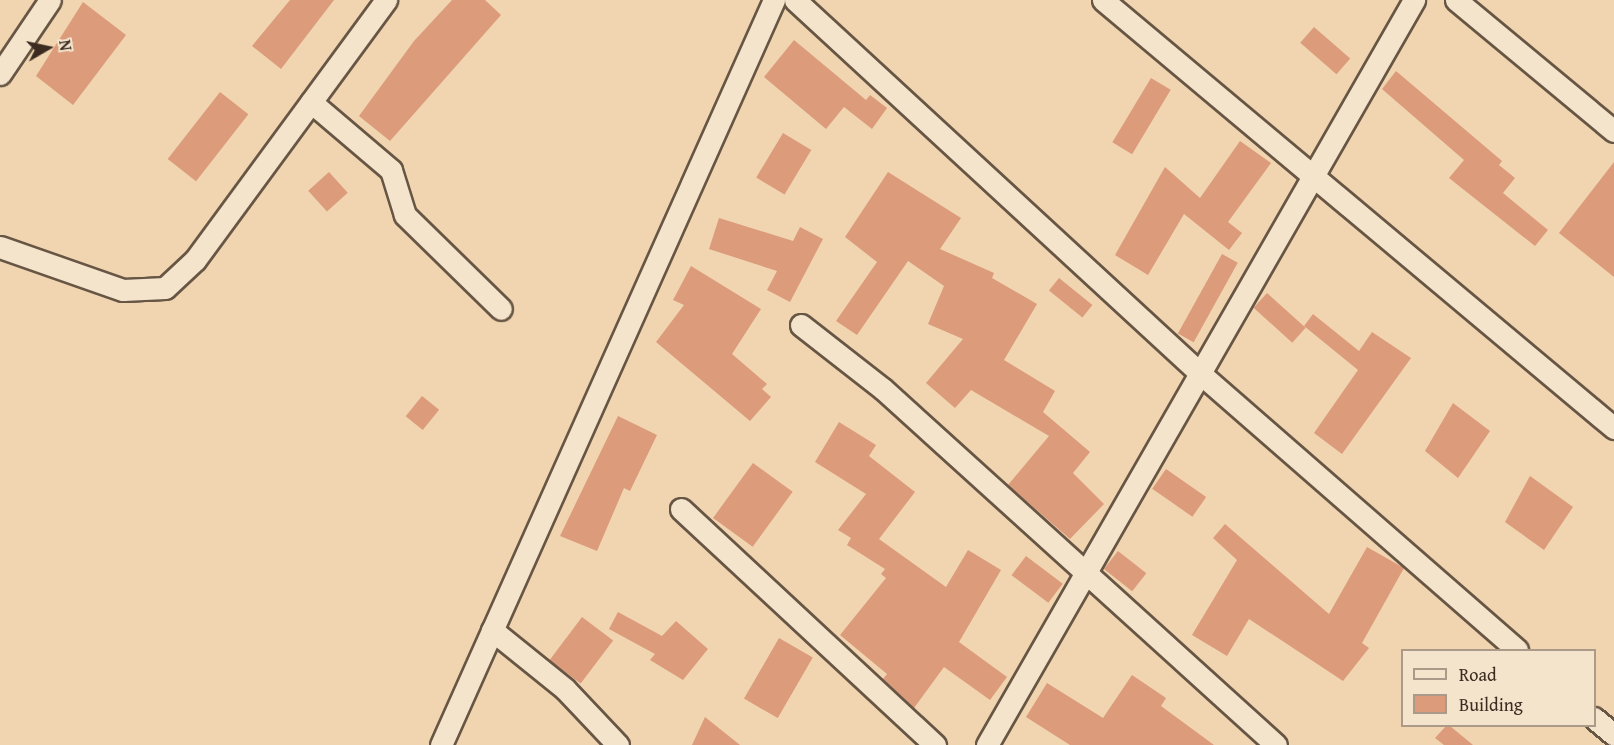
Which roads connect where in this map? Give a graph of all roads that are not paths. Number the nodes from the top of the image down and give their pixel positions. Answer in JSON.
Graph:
{"nodes":[{"id":1,"x":50,"y":0,"type":"edge"},
{"id":2,"x":386,"y":0,"type":"edge"},
{"id":3,"x":774,"y":0,"type":"edge"},
{"id":4,"x":795,"y":0,"type":"edge"},
{"id":5,"x":1103,"y":0,"type":"edge"},
{"id":6,"x":1414,"y":0,"type":"edge"},
{"id":7,"x":1456,"y":0,"type":"edge"},
{"id":8,"x":0,"y":74,"type":"edge"},
{"id":9,"x":311,"y":102,"type":"junction"},
{"id":10,"x":1614,"y":131,"type":"edge"},
{"id":11,"x":1310,"y":178,"type":"junction"},
{"id":12,"x":0,"y":248,"type":"edge"},
{"id":13,"x":501,"y":309,"type":"dead end"},
{"id":14,"x":801,"y":325,"type":"dead end"},
{"id":15,"x":1203,"y":375,"type":"junction"},
{"id":16,"x":1614,"y":428,"type":"edge"},
{"id":17,"x":681,"y":509,"type":"dead end"},
{"id":18,"x":1085,"y":576,"type":"junction"},
{"id":19,"x":492,"y":630,"type":"junction"},
{"id":20,"x":1515,"y":649,"type":"edge"},
{"id":21,"x":1596,"y":720,"type":"edge"},
{"id":22,"x":1614,"y":735,"type":"edge"},
{"id":23,"x":441,"y":745,"type":"edge"},
{"id":24,"x":618,"y":745,"type":"edge"},
{"id":25,"x":935,"y":745,"type":"edge"},
{"id":26,"x":987,"y":745,"type":"edge"},
{"id":27,"x":1276,"y":745,"type":"edge"}],
"edges":[{"from":1,"to":8,"type":"street"},
{"from":2,"to":9,"type":"street"},
{"from":3,"to":19,"type":"street"},
{"from":4,"to":15,"type":"street"},
{"from":5,"to":11,"type":"street"},
{"from":6,"to":11,"type":"street"},
{"from":7,"to":10,"type":"street"},
{"from":9,"to":12,"type":"street"},
{"from":9,"to":13,"type":"street"},
{"from":11,"to":15,"type":"street"},
{"from":11,"to":16,"type":"street"},
{"from":14,"to":18,"type":"street"},
{"from":15,"to":18,"type":"street"},
{"from":15,"to":20,"type":"street"},
{"from":17,"to":25,"type":"street"},
{"from":18,"to":26,"type":"street"},
{"from":18,"to":27,"type":"street"},
{"from":19,"to":23,"type":"street"},
{"from":19,"to":24,"type":"street"},
{"from":21,"to":22,"type":"street"}]}
